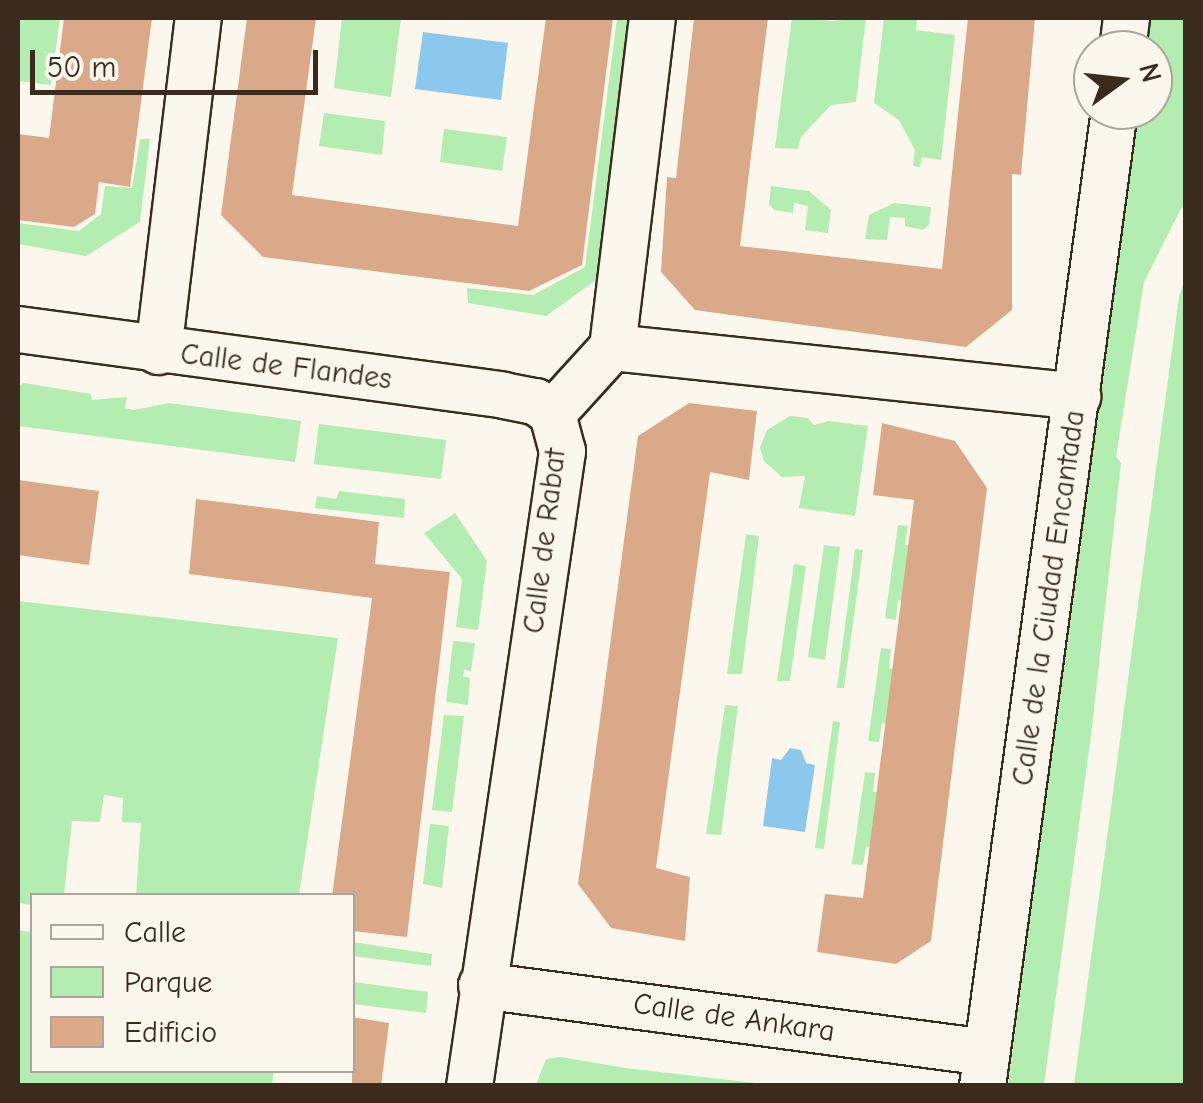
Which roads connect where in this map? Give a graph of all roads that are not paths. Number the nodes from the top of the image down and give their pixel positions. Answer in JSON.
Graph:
{"nodes":[{"id":1,"x":198,"y":18,"type":"edge"},
{"id":2,"x":652,"y":18,"type":"edge"},
{"id":3,"x":1111,"y":130,"type":"edge"},
{"id":4,"x":18,"y":330,"type":"edge"},
{"id":5,"x":612,"y":347,"type":"junction"},
{"id":6,"x":158,"y":351,"type":"junction"},
{"id":7,"x":1077,"y":396,"type":"junction"},
{"id":8,"x":552,"y":413,"type":"junction"},
{"id":9,"x":481,"y":984,"type":"junction"},
{"id":10,"x":984,"y":1069,"type":"edge"},
{"id":11,"x":469,"y":1086,"type":"edge"}],
"edges":[{"from":1,"to":6,"type":"street"},
{"from":2,"to":5,"type":"street"},
{"from":3,"to":7,"type":"street","name":"Calle de la Ciudad Encantada"},
{"from":4,"to":6,"type":"street","name":"Calle de Flandes"},
{"from":5,"to":7,"type":"street"},
{"from":5,"to":8,"type":"street","name":"Calle de Rabat"},
{"from":6,"to":8,"type":"street","name":"Calle de Flandes"},
{"from":7,"to":10,"type":"street","name":"Calle de la Ciudad Encantada"},
{"from":8,"to":9,"type":"street","name":"Calle de Rabat"},
{"from":9,"to":10,"type":"street","name":"Calle de Ankara"},
{"from":9,"to":11,"type":"street","name":"Calle de Rabat"}]}
